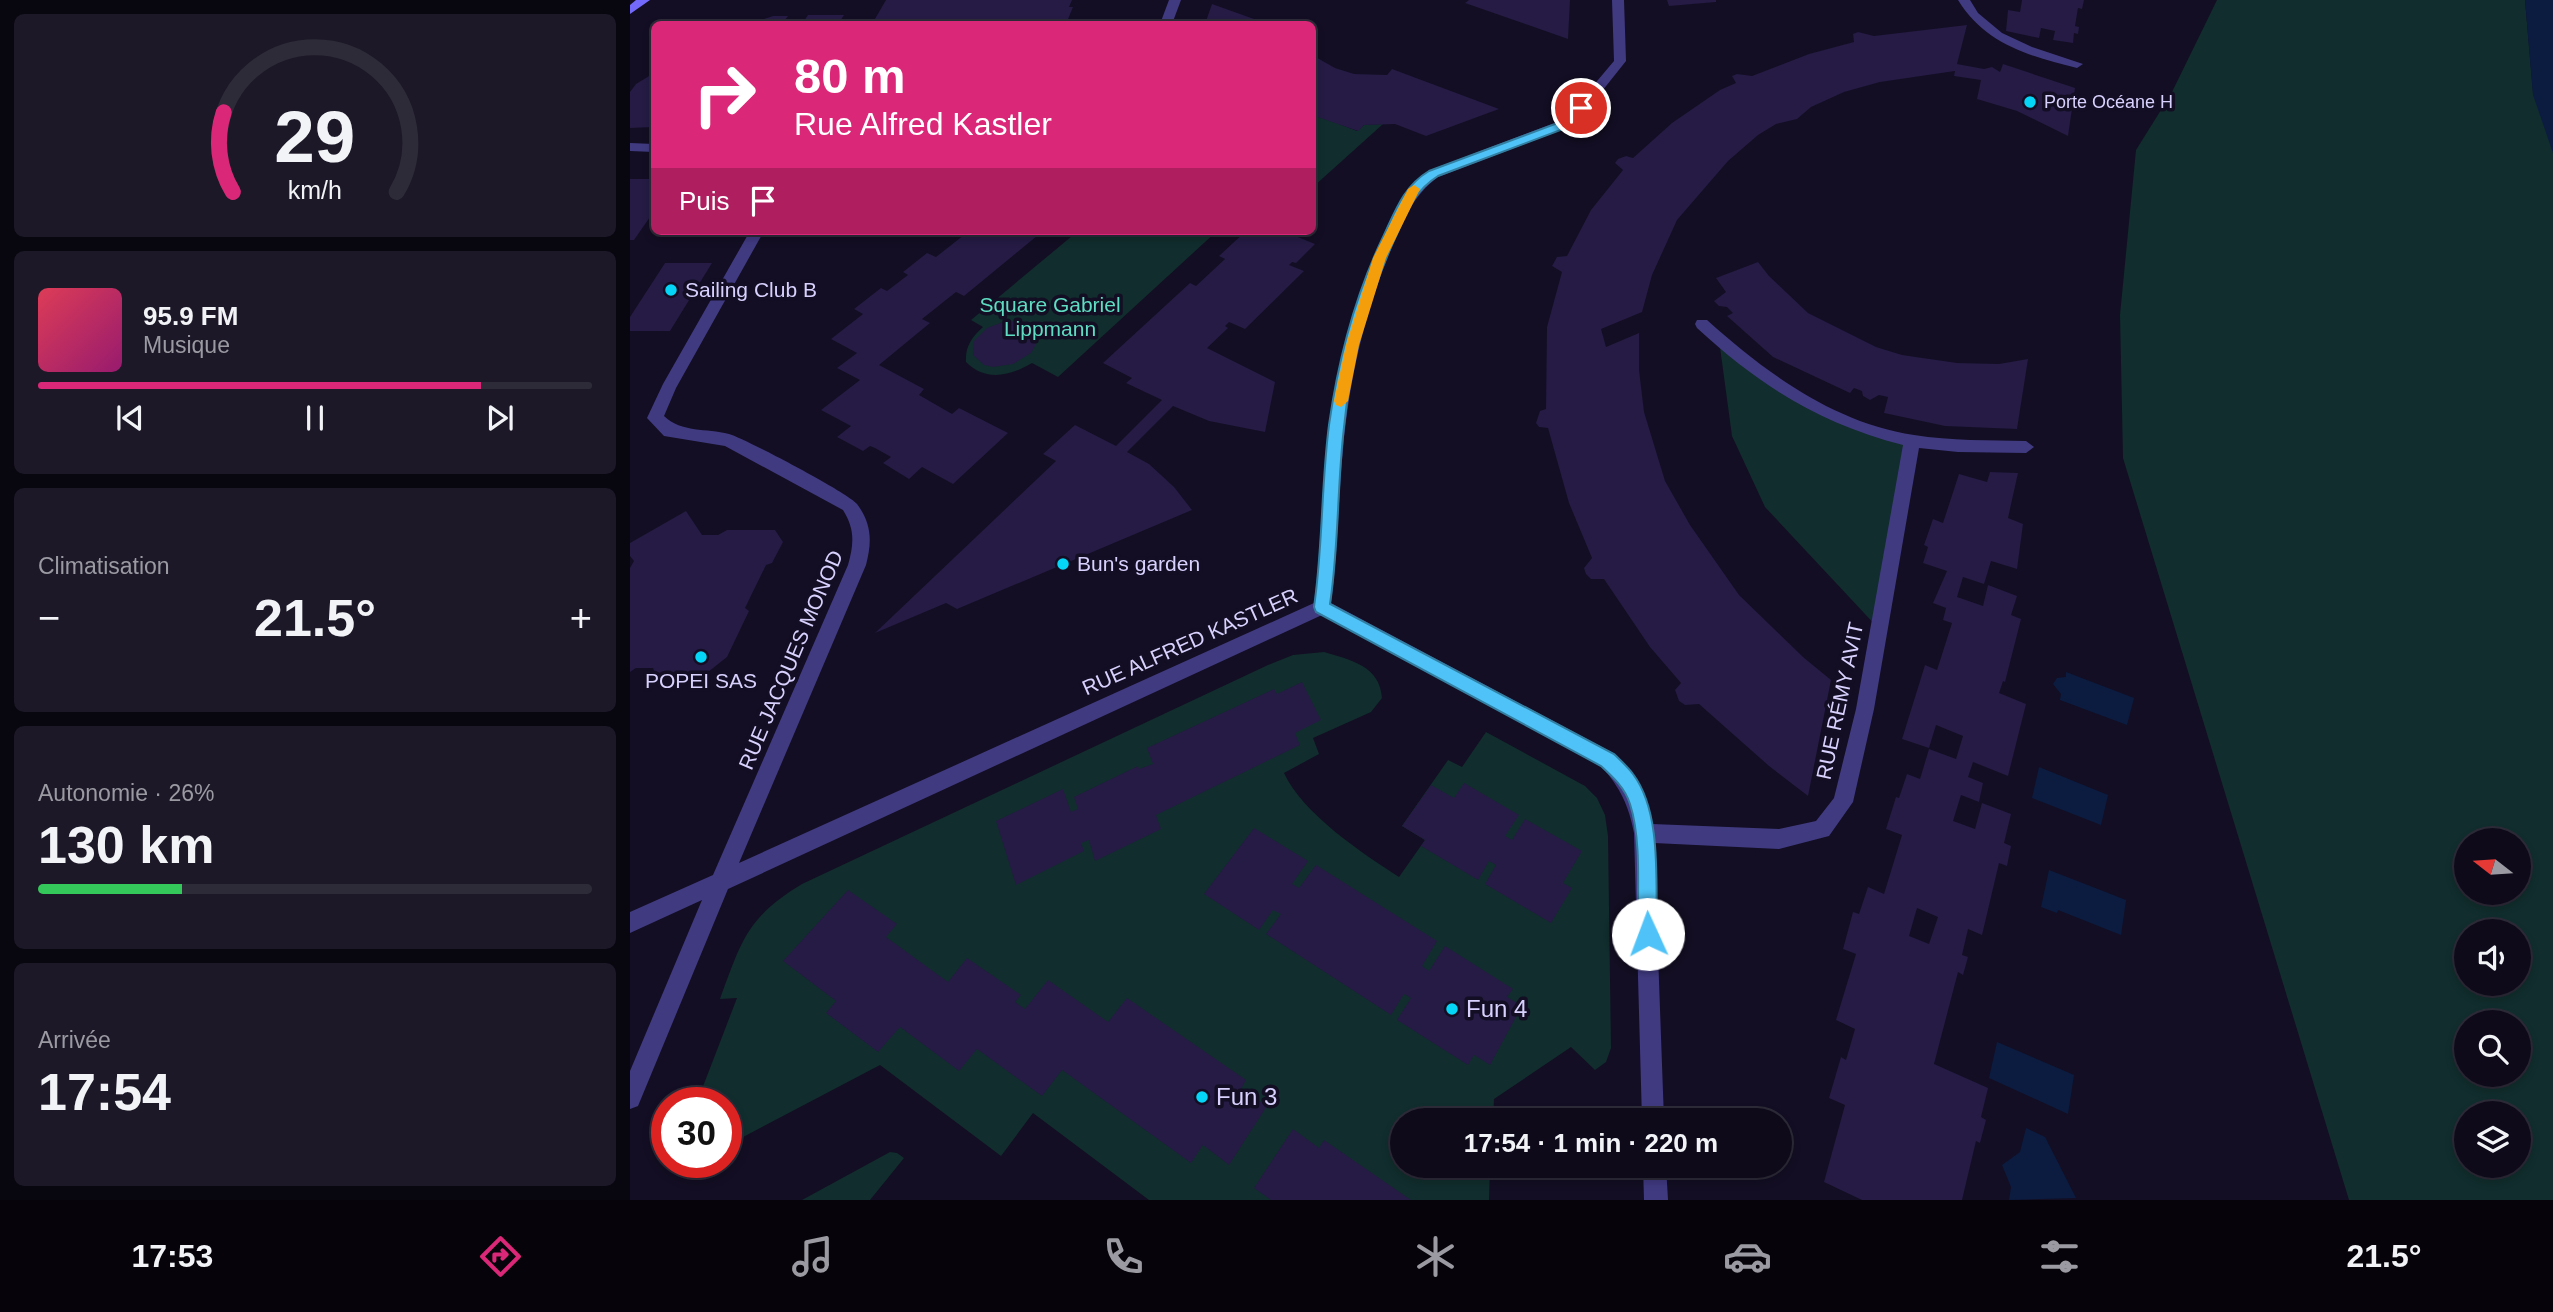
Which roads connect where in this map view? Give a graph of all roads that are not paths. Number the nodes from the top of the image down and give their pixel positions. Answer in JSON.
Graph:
{"nodes":[{"id":1,"x":644,"y":0,"type":"edge"},
{"id":2,"x":1175,"y":0,"type":"edge"},
{"id":3,"x":1618,"y":0,"type":"edge"},
{"id":4,"x":1964,"y":0,"type":"edge"},
{"id":5,"x":630,"y":10,"type":"edge"},
{"id":6,"x":1167,"y":21,"type":"edge"},
{"id":7,"x":2077,"y":64,"type":"dead end"},
{"id":8,"x":630,"y":147,"type":"edge"},
{"id":9,"x":651,"y":148,"type":"edge"},
{"id":10,"x":755,"y":235,"type":"edge"},
{"id":11,"x":1702,"y":324,"type":"dead end"},
{"id":12,"x":1912,"y":441,"type":"junction"},
{"id":13,"x":2026,"y":447,"type":"dead end"},
{"id":14,"x":1322,"y":607,"type":"junction"},
{"id":15,"x":1644,"y":833,"type":"junction"},
{"id":16,"x":722,"y":880,"type":"junction"},
{"id":17,"x":630,"y":923,"type":"edge"},
{"id":18,"x":630,"y":1098,"type":"edge"},
{"id":19,"x":1653,"y":1108,"type":"edge"},
{"id":20,"x":1655,"y":1178,"type":"edge"},
{"id":21,"x":1656,"y":1200,"type":"edge"}],
"edges":[{"from":1,"to":5,"type":"street"},
{"from":2,"to":6,"type":"street"},
{"from":3,"to":14,"type":"street","name":"RUE ALFRED KASTLER"},
{"from":4,"to":7,"type":"street"},
{"from":8,"to":9,"type":"street"},
{"from":10,"to":16,"type":"street","name":"RUE JACQUES MONOD"},
{"from":11,"to":12,"type":"street"},
{"from":12,"to":13,"type":"street"},
{"from":12,"to":15,"type":"street","name":"RUE RÉMY AVIT"},
{"from":14,"to":15,"type":"street"},
{"from":14,"to":16,"type":"street","name":"RUE ALFRED KASTLER"},
{"from":15,"to":19,"type":"street"},
{"from":16,"to":17,"type":"street","name":"RUE ALFRED KASTLER"},
{"from":16,"to":18,"type":"street"},
{"from":20,"to":21,"type":"street"}]}
